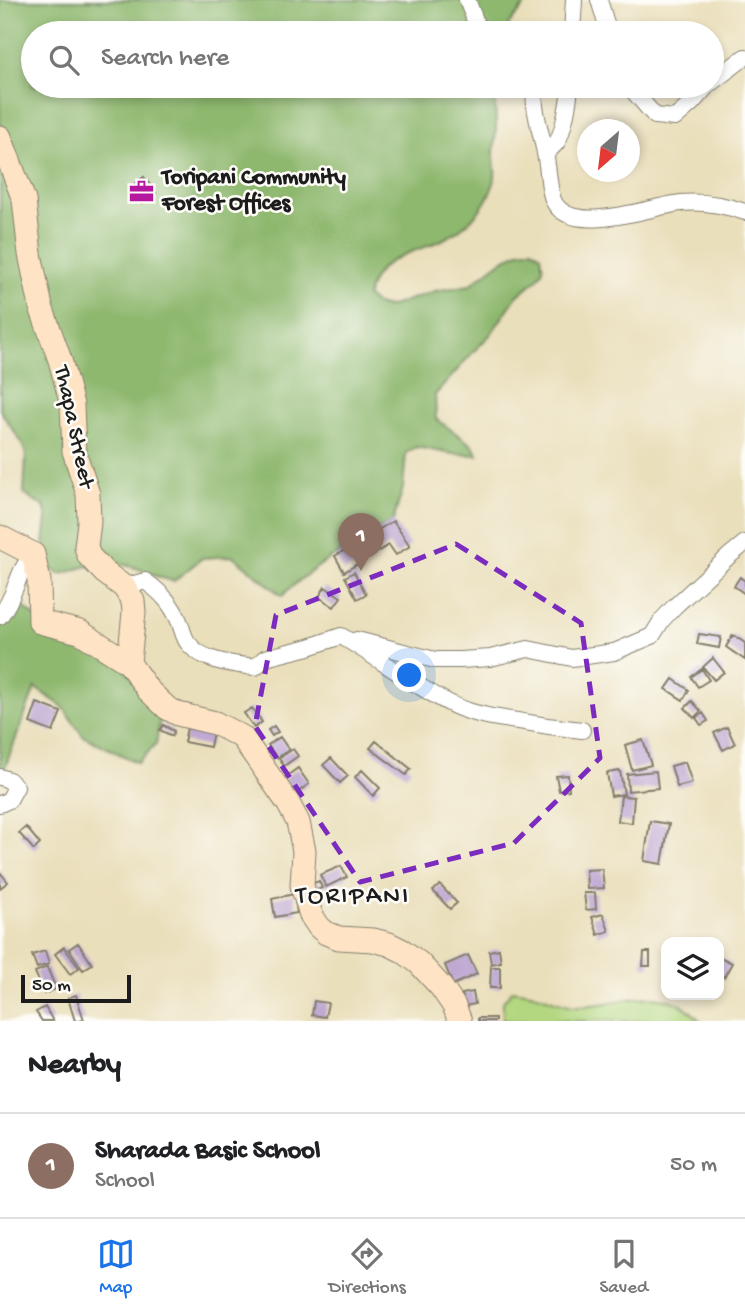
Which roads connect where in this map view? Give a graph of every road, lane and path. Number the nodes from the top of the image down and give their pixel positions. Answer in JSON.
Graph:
{"nodes":[{"id":1,"x":467,"y":0,"type":"edge"},
{"id":2,"x":574,"y":0,"type":"edge"},
{"id":3,"x":599,"y":0,"type":"edge"},
{"id":4,"x":475,"y":21,"type":"edge"},
{"id":5,"x":573,"y":21,"type":"edge"},
{"id":6,"x":605,"y":21,"type":"edge"},
{"id":7,"x":745,"y":57,"type":"edge"},
{"id":8,"x":724,"y":73,"type":"edge"},
{"id":9,"x":534,"y":98,"type":"edge"},
{"id":10,"x":569,"y":98,"type":"edge"},
{"id":11,"x":639,"y":98,"type":"edge"},
{"id":12,"x":697,"y":98,"type":"edge"},
{"id":13,"x":0,"y":137,"type":"edge"},
{"id":14,"x":545,"y":154,"type":"junction"},
{"id":15,"x":745,"y":212,"type":"edge"},
{"id":16,"x":0,"y":537,"type":"edge"},
{"id":17,"x":745,"y":543,"type":"edge"},
{"id":18,"x":33,"y":554,"type":"junction"},
{"id":19,"x":124,"y":587,"type":"junction"},
{"id":20,"x":0,"y":616,"type":"edge"},
{"id":21,"x":341,"y":636,"type":"junction"},
{"id":22,"x":130,"y":663,"type":"junction"},
{"id":23,"x":582,"y":730,"type":"dead end"},
{"id":24,"x":0,"y":777,"type":"edge"},
{"id":25,"x":0,"y":804,"type":"edge"},
{"id":26,"x":460,"y":1021,"type":"edge"}],
"edges":[{"from":1,"to":4,"type":"street"},
{"from":2,"to":5,"type":"street"},
{"from":3,"to":6,"type":"street"},
{"from":7,"to":8,"type":"street"},
{"from":9,"to":14,"type":"street"},
{"from":10,"to":14,"type":"street"},
{"from":11,"to":12,"type":"street"},
{"from":13,"to":19,"type":"street","name":"Thapa Street"},
{"from":14,"to":15,"type":"street"},
{"from":16,"to":18,"type":"street"},
{"from":17,"to":21,"type":"street"},
{"from":18,"to":20,"type":"street"},
{"from":18,"to":22,"type":"street"},
{"from":19,"to":21,"type":"street"},
{"from":19,"to":22,"type":"street"},
{"from":21,"to":23,"type":"street"},
{"from":22,"to":26,"type":"street"},
{"from":24,"to":25,"type":"street"}]}
